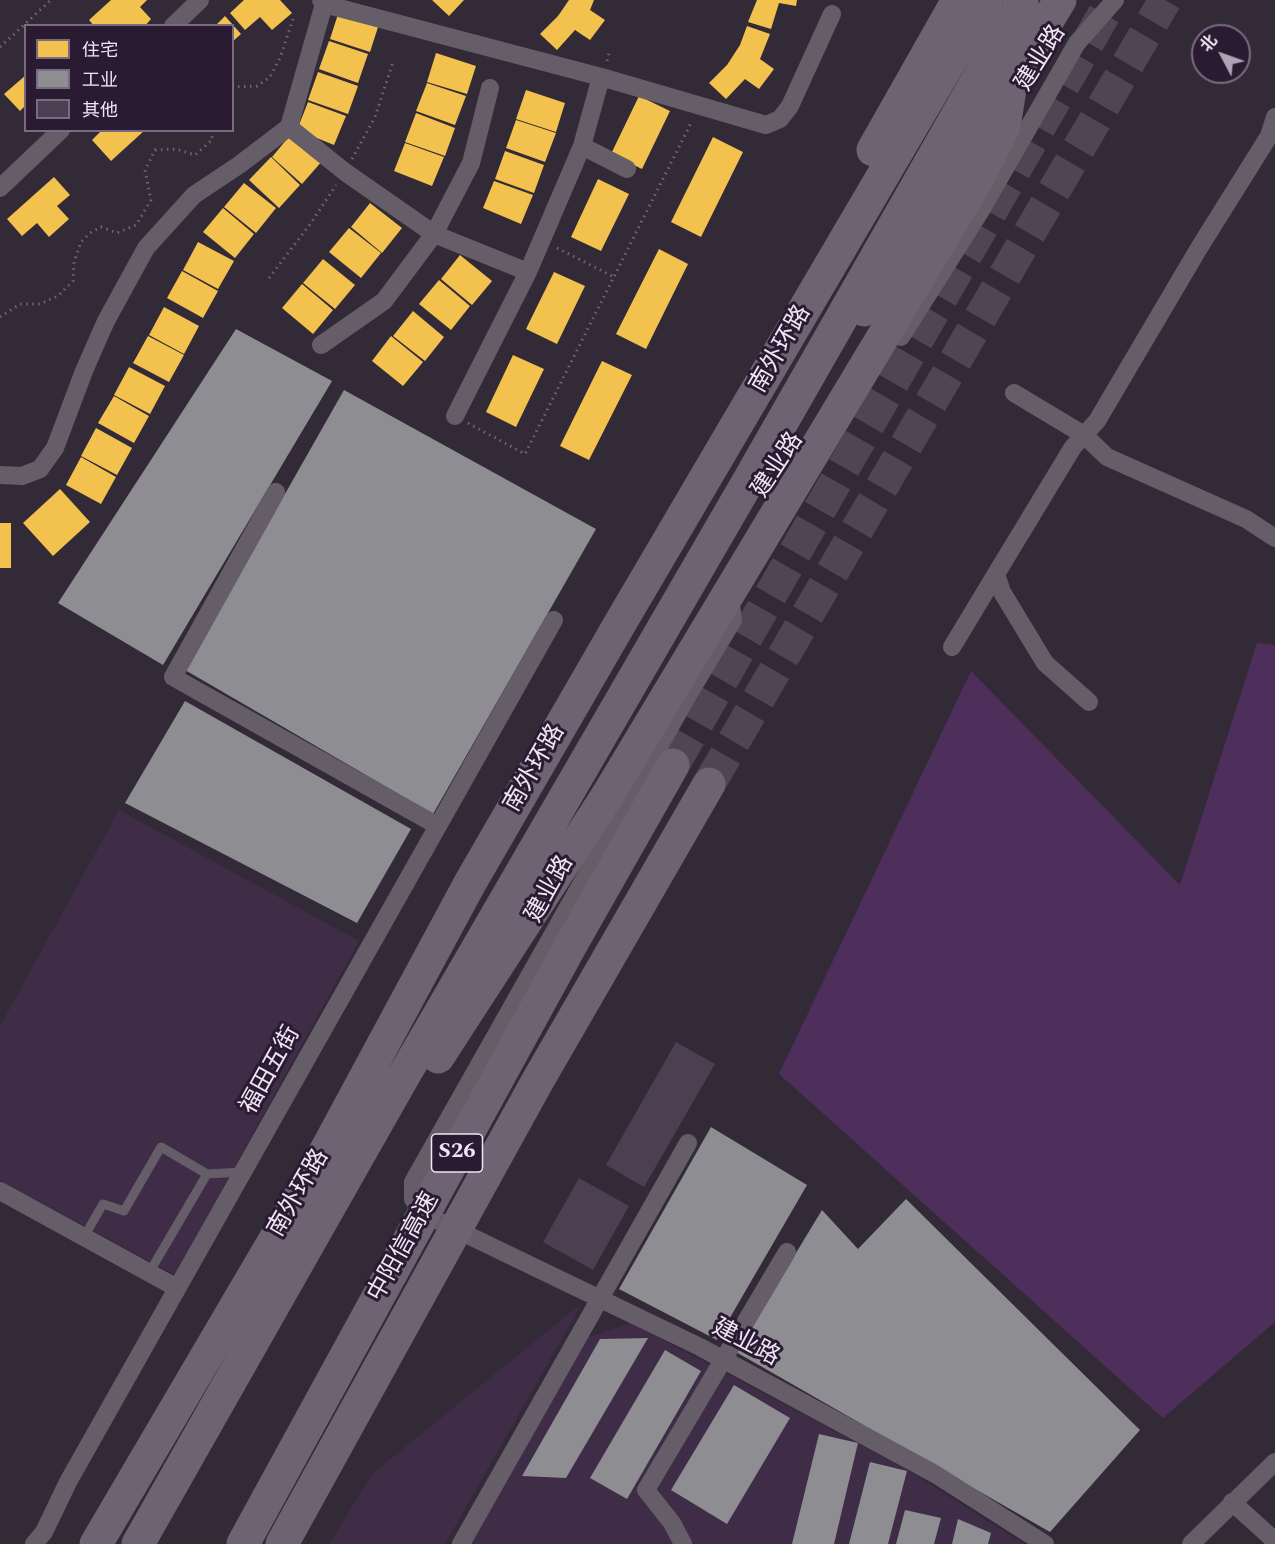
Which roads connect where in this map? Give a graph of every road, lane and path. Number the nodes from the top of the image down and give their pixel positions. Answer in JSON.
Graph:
{"nodes":[{"id":1,"x":51,"y":0,"type":"edge"},
{"id":2,"x":200,"y":0,"type":"edge"},
{"id":3,"x":938,"y":0,"type":"edge"},
{"id":4,"x":958,"y":0,"type":"edge"},
{"id":5,"x":986,"y":0,"type":"edge"},
{"id":6,"x":1019,"y":0,"type":"edge"},
{"id":7,"x":1115,"y":0,"type":"edge"},
{"id":8,"x":322,"y":2,"type":"edge"},
{"id":9,"x":1050,"y":4,"type":"edge"},
{"id":10,"x":832,"y":14,"type":"dead end"},
{"id":11,"x":293,"y":19,"type":"dead end"},
{"id":12,"x":25,"y":24,"type":"edge"},
{"id":13,"x":175,"y":24,"type":"edge"},
{"id":14,"x":24,"y":25,"type":"edge"},
{"id":15,"x":0,"y":47,"type":"edge"},
{"id":16,"x":925,"y":58,"type":"junction"},
{"id":17,"x":393,"y":62,"type":"dead end"},
{"id":18,"x":601,"y":77,"type":"junction"},
{"id":19,"x":234,"y":87,"type":"edge"},
{"id":20,"x":490,"y":88,"type":"dead end"},
{"id":21,"x":699,"y":106,"type":"junction"},
{"id":22,"x":1275,"y":117,"type":"edge"},
{"id":23,"x":289,"y":128,"type":"junction"},
{"id":24,"x":60,"y":132,"type":"edge"},
{"id":25,"x":212,"y":132,"type":"edge"},
{"id":26,"x":582,"y":146,"type":"junction"},
{"id":27,"x":627,"y":169,"type":"dead end"},
{"id":28,"x":345,"y":172,"type":"junction"},
{"id":29,"x":0,"y":188,"type":"edge"},
{"id":30,"x":434,"y":234,"type":"junction"},
{"id":31,"x":542,"y":240,"type":"junction"},
{"id":32,"x":528,"y":272,"type":"junction"},
{"id":33,"x":614,"y":277,"type":"junction"},
{"id":34,"x":269,"y":278,"type":"dead end"},
{"id":35,"x":0,"y":317,"type":"edge"},
{"id":36,"x":321,"y":345,"type":"dead end"},
{"id":37,"x":778,"y":357,"type":"junction"},
{"id":38,"x":1014,"y":393,"type":"dead end"},
{"id":39,"x":455,"y":416,"type":"joint"},
{"id":40,"x":1084,"y":435,"type":"junction"},
{"id":41,"x":0,"y":475,"type":"edge"},
{"id":42,"x":276,"y":492,"type":"dead end"},
{"id":43,"x":1275,"y":538,"type":"edge"},
{"id":44,"x":996,"y":574,"type":"junction"},
{"id":45,"x":554,"y":620,"type":"dead end"},
{"id":46,"x":952,"y":647,"type":"dead end"},
{"id":47,"x":1089,"y":702,"type":"dead end"},
{"id":48,"x":674,"y":765,"type":"tunnel mouth"},
{"id":49,"x":709,"y":784,"type":"tunnel mouth"},
{"id":50,"x":438,"y":826,"type":"junction"},
{"id":51,"x":688,"y":1143,"type":"dead end"},
{"id":52,"x":243,"y":1172,"type":"junction"},
{"id":53,"x":207,"y":1174,"type":"junction"},
{"id":54,"x":0,"y":1191,"type":"edge"},
{"id":55,"x":84,"y":1238,"type":"junction"},
{"id":56,"x":787,"y":1252,"type":"dead end"},
{"id":57,"x":149,"y":1273,"type":"junction"},
{"id":58,"x":177,"y":1288,"type":"junction"},
{"id":59,"x":600,"y":1298,"type":"junction"},
{"id":60,"x":251,"y":1345,"type":"junction"},
{"id":61,"x":723,"y":1359,"type":"junction"},
{"id":62,"x":1275,"y":1462,"type":"edge"},
{"id":63,"x":1232,"y":1502,"type":"junction"},
{"id":64,"x":1275,"y":1541,"type":"edge"},
{"id":65,"x":34,"y":1544,"type":"edge"},
{"id":66,"x":96,"y":1544,"type":"edge"},
{"id":67,"x":138,"y":1544,"type":"edge"},
{"id":68,"x":243,"y":1544,"type":"edge"},
{"id":69,"x":282,"y":1544,"type":"edge"},
{"id":70,"x":461,"y":1544,"type":"edge"},
{"id":71,"x":683,"y":1544,"type":"edge"},
{"id":72,"x":1045,"y":1544,"type":"edge"},
{"id":73,"x":1191,"y":1544,"type":"edge"}],
"edges":[{"from":1,"to":12,"type":"path"},
{"from":2,"to":13,"type":"street"},
{"from":3,"to":16,"type":"highway"},
{"from":4,"to":16,"type":"highway"},
{"from":5,"to":37,"type":"highway","name":"南外环路"},
{"from":6,"to":60,"type":"highway","bridge":true},
{"from":7,"to":59,"type":"street","name":"建业路"},
{"from":8,"to":18,"type":"street"},
{"from":8,"to":23,"type":"street"},
{"from":9,"to":60,"type":"highway","name":"南外环路"},
{"from":10,"to":21,"type":"street"},
{"from":11,"to":19,"type":"path"},
{"from":14,"to":15,"type":"path"},
{"from":16,"to":37,"type":"highway"},
{"from":17,"to":28,"type":"path"},
{"from":18,"to":21,"type":"street"},
{"from":18,"to":26,"type":"street"},
{"from":20,"to":30,"type":"street"},
{"from":21,"to":33,"type":"path"},
{"from":22,"to":40,"type":"street"},
{"from":23,"to":28,"type":"street"},
{"from":23,"to":41,"type":"street"},
{"from":24,"to":29,"type":"street"},
{"from":25,"to":35,"type":"path"},
{"from":26,"to":27,"type":"street"},
{"from":26,"to":31,"type":"street"},
{"from":28,"to":30,"type":"street"},
{"from":28,"to":34,"type":"path"},
{"from":30,"to":32,"type":"street"},
{"from":30,"to":36,"type":"street"},
{"from":31,"to":32,"type":"street"},
{"from":31,"to":33,"type":"path"},
{"from":32,"to":39,"type":"street"},
{"from":33,"to":39,"type":"path"},
{"from":37,"to":66,"type":"highway","name":"南外环路"},
{"from":38,"to":40,"type":"street"},
{"from":40,"to":43,"type":"street"},
{"from":40,"to":44,"type":"street"},
{"from":42,"to":50,"type":"street"},
{"from":44,"to":46,"type":"street"},
{"from":44,"to":47,"type":"street"},
{"from":45,"to":50,"type":"street","name":"福田五街"},
{"from":48,"to":68,"type":"highway","name":"中阳信高速","number":"S26","bridge":true},
{"from":49,"to":69,"type":"highway","name":"中阳信高速","number":"S26","bridge":true},
{"from":50,"to":52,"type":"street","name":"福田五街"},
{"from":51,"to":59,"type":"street"},
{"from":52,"to":53,"type":"lane"},
{"from":52,"to":58,"type":"street","name":"福田五街"},
{"from":53,"to":55,"type":"lane"},
{"from":53,"to":57,"type":"lane"},
{"from":54,"to":55,"type":"street"},
{"from":55,"to":57,"type":"street"},
{"from":56,"to":61,"type":"street"},
{"from":57,"to":58,"type":"street"},
{"from":58,"to":65,"type":"street","name":"福田五街"},
{"from":59,"to":61,"type":"street","name":"建业路"},
{"from":59,"to":70,"type":"street"},
{"from":60,"to":67,"type":"highway","name":"南外环路"},
{"from":61,"to":71,"type":"street"},
{"from":61,"to":72,"type":"street","name":"建业路"},
{"from":62,"to":63,"type":"street"},
{"from":63,"to":64,"type":"street"},
{"from":63,"to":73,"type":"street"}]}
